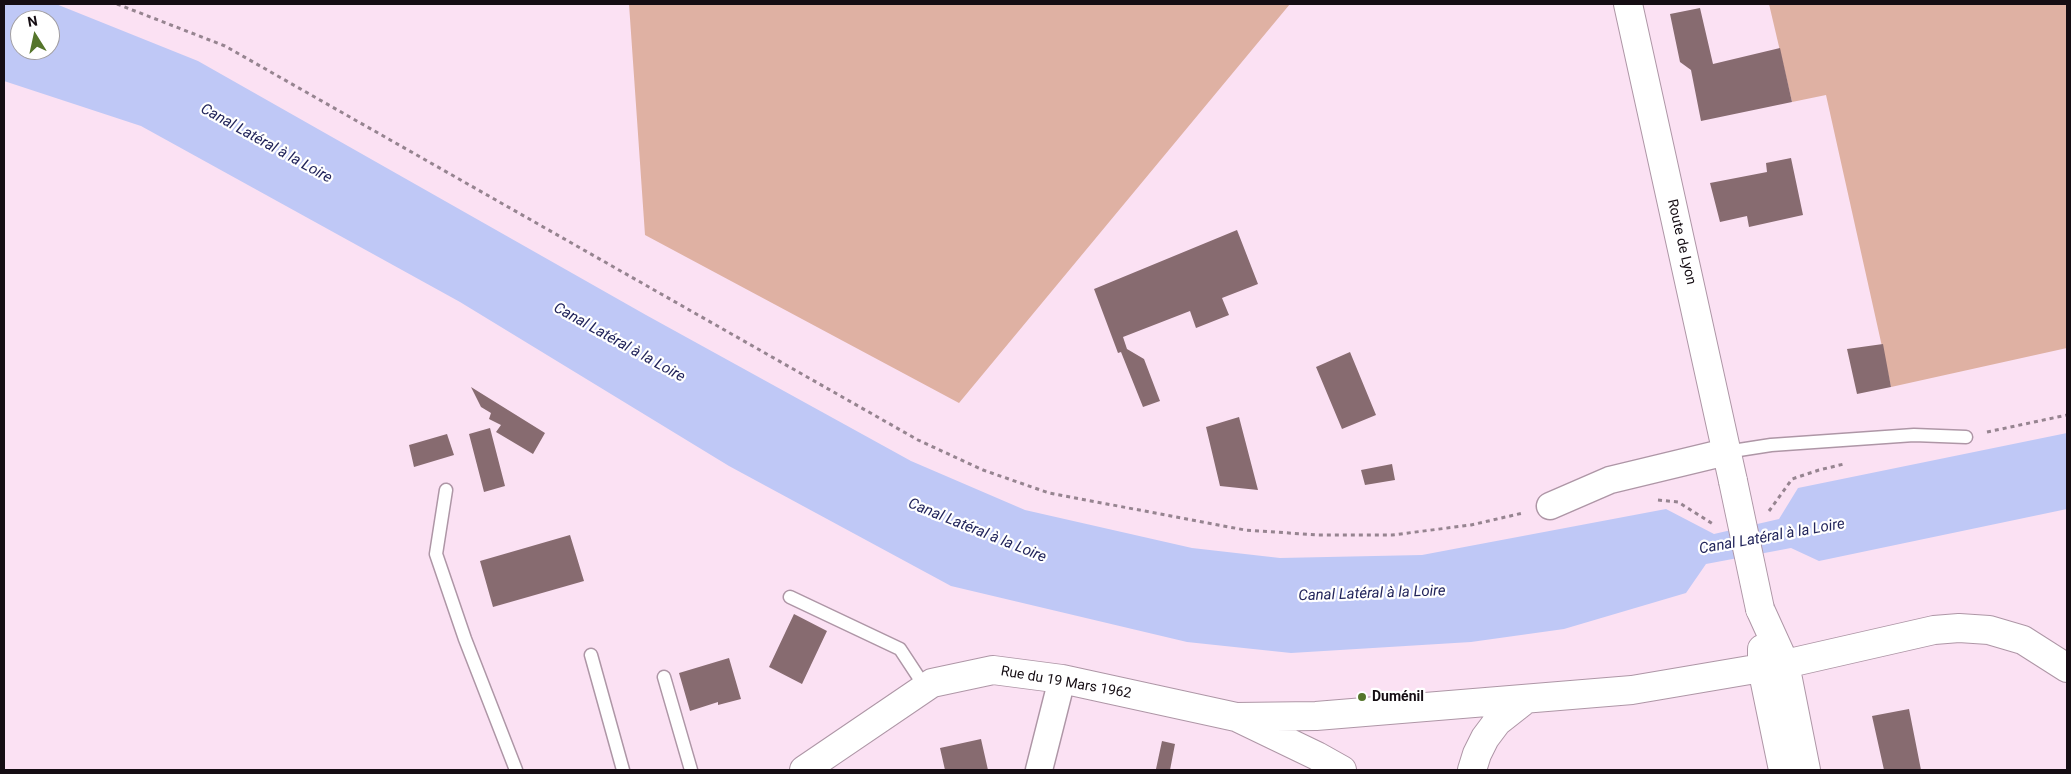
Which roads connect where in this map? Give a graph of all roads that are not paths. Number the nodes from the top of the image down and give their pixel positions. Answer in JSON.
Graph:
{"nodes":[{"id":1,"x":1628,"y":4,"type":"edge"},
{"id":2,"x":1966,"y":437,"type":"road end"},
{"id":3,"x":1726,"y":452,"type":"junction"},
{"id":4,"x":446,"y":490,"type":"dead end"},
{"id":5,"x":1550,"y":506,"type":"road end"},
{"id":6,"x":790,"y":597,"type":"dead end"},
{"id":7,"x":591,"y":655,"type":"dead end"},
{"id":8,"x":1774,"y":666,"type":"junction"},
{"id":9,"x":2067,"y":668,"type":"edge"},
{"id":10,"x":664,"y":677,"type":"dead end"},
{"id":11,"x":1062,"y":679,"type":"junction"},
{"id":12,"x":925,"y":687,"type":"junction"},
{"id":13,"x":1525,"y":700,"type":"junction"},
{"id":14,"x":1236,"y":717,"type":"junction"},
{"id":15,"x":516,"y":770,"type":"edge"},
{"id":16,"x":623,"y":770,"type":"edge"},
{"id":17,"x":691,"y":770,"type":"edge"},
{"id":18,"x":804,"y":770,"type":"edge"},
{"id":19,"x":1039,"y":770,"type":"edge"},
{"id":20,"x":1342,"y":770,"type":"edge"},
{"id":21,"x":1472,"y":770,"type":"edge"},
{"id":22,"x":1783,"y":770,"type":"edge"},
{"id":23,"x":1806,"y":770,"type":"edge"}],
"edges":[{"from":1,"to":3,"type":"street","name":"Route de Lyon"},
{"from":2,"to":3,"type":"lane"},
{"from":3,"to":5,"type":"street"},
{"from":3,"to":8,"type":"street","name":"Route de Lyon","bridge":true},
{"from":4,"to":15,"type":"lane"},
{"from":6,"to":12,"type":"lane"},
{"from":7,"to":16,"type":"lane"},
{"from":8,"to":9,"type":"street"},
{"from":8,"to":13,"type":"street"},
{"from":8,"to":22,"type":"street"},
{"from":8,"to":23,"type":"street"},
{"from":10,"to":17,"type":"lane"},
{"from":11,"to":12,"type":"street","name":"Rue du 19 Mars 1962"},
{"from":11,"to":14,"type":"street","name":"Rue du 19 Mars 1962"},
{"from":11,"to":19,"type":"street"},
{"from":12,"to":18,"type":"street","name":"Rue du 19 Mars 1962"},
{"from":13,"to":14,"type":"street"},
{"from":13,"to":21,"type":"street"},
{"from":14,"to":20,"type":"street","name":"Rue du 19 Mars 1962"}]}
